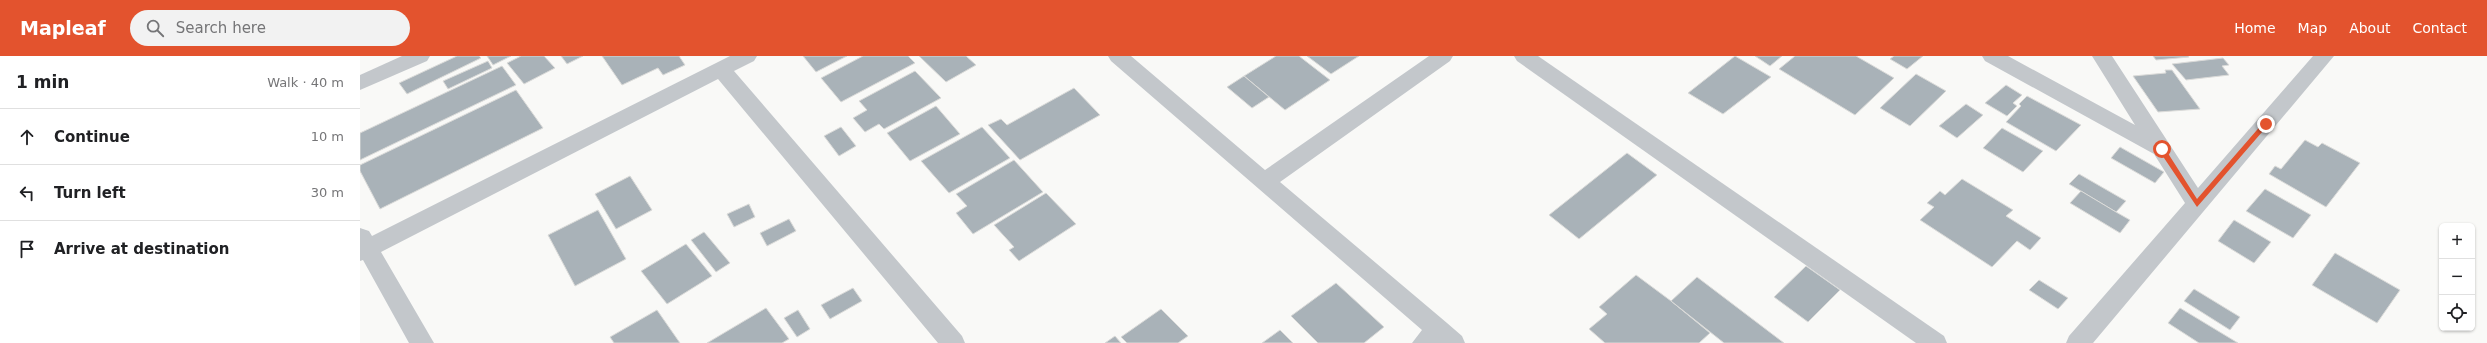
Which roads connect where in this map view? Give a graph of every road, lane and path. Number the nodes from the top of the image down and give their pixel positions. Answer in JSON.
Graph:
{"nodes":[{"id":1,"x":420,"y":56,"type":"edge"},
{"id":2,"x":747,"y":56,"type":"edge"},
{"id":3,"x":1118,"y":56,"type":"edge"},
{"id":4,"x":1443,"y":56,"type":"edge"},
{"id":5,"x":1524,"y":56,"type":"edge"},
{"id":6,"x":1992,"y":56,"type":"edge"},
{"id":7,"x":2102,"y":56,"type":"edge"},
{"id":8,"x":2324,"y":56,"type":"edge"},
{"id":9,"x":721,"y":69,"type":"junction"},
{"id":10,"x":360,"y":83,"type":"edge"},
{"id":11,"x":2162,"y":149,"type":"junction"},
{"id":12,"x":1265,"y":181,"type":"junction"},
{"id":13,"x":2197,"y":204,"type":"junction"},
{"id":14,"x":362,"y":246,"type":"edge"},
{"id":15,"x":1439,"y":339,"type":"edge"},
{"id":16,"x":422,"y":343,"type":"edge"},
{"id":17,"x":953,"y":343,"type":"edge"},
{"id":18,"x":1935,"y":343,"type":"edge"},
{"id":19,"x":2078,"y":343,"type":"edge"}],
"edges":[{"from":1,"to":10,"type":"street"},
{"from":2,"to":9,"type":"street"},
{"from":3,"to":12,"type":"street"},
{"from":4,"to":12,"type":"street"},
{"from":5,"to":18,"type":"street"},
{"from":6,"to":11,"type":"street"},
{"from":7,"to":11,"type":"street"},
{"from":8,"to":13,"type":"street"},
{"from":9,"to":14,"type":"street"},
{"from":9,"to":17,"type":"street"},
{"from":11,"to":13,"type":"street"},
{"from":12,"to":15,"type":"street"},
{"from":13,"to":19,"type":"street"},
{"from":14,"to":16,"type":"street"}]}
